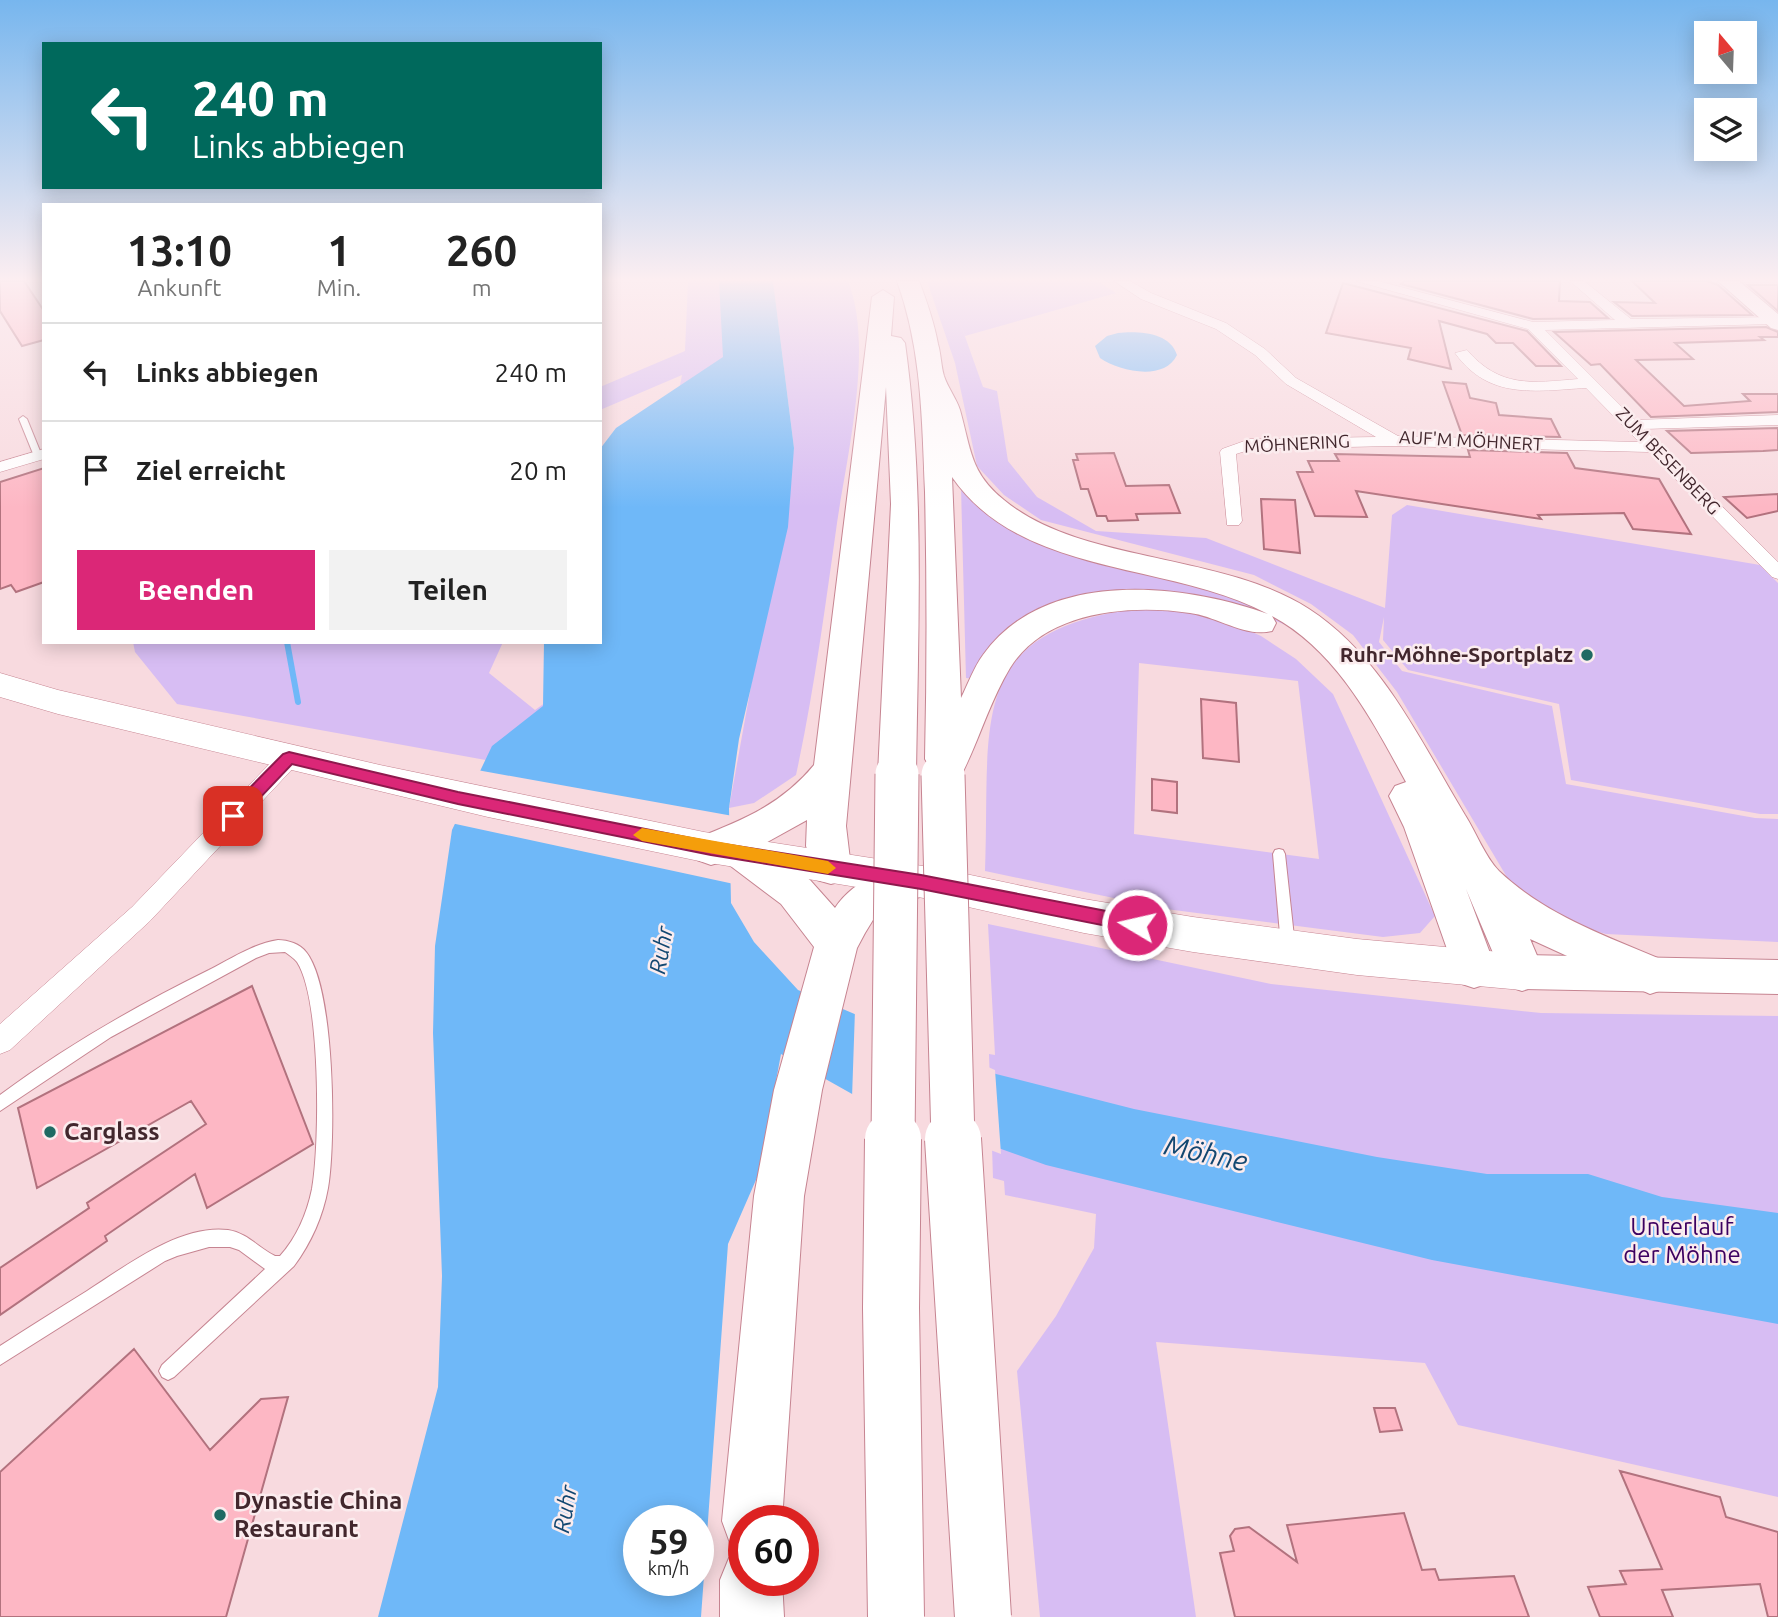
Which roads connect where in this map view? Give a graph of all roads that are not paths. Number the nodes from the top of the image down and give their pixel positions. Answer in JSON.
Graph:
{"nodes":[{"id":1,"x":881,"y":356,"type":"edge"},
{"id":2,"x":895,"y":356,"type":"edge"},
{"id":3,"x":922,"y":356,"type":"edge"},
{"id":4,"x":1265,"y":356,"type":"edge"},
{"id":5,"x":1465,"y":356,"type":"edge"},
{"id":6,"x":1565,"y":356,"type":"edge"},
{"id":7,"x":932,"y":377,"type":"junction"},
{"id":8,"x":1593,"y":383,"type":"junction"},
{"id":9,"x":23,"y":419,"type":"dead end"},
{"id":10,"x":1778,"y":420,"type":"edge"},
{"id":11,"x":1632,"y":425,"type":"junction"},
{"id":12,"x":1395,"y":440,"type":"junction"},
{"id":13,"x":1655,"y":447,"type":"junction"},
{"id":14,"x":41,"y":455,"type":"edge"},
{"id":15,"x":0,"y":467,"type":"edge"},
{"id":16,"x":1233,"y":521,"type":"dead end"},
{"id":17,"x":1775,"y":567,"type":"edge"},
{"id":18,"x":0,"y":685,"type":"edge"},
{"id":19,"x":289,"y":758,"type":"junction"},
{"id":20,"x":834,"y":767,"type":"junction"},
{"id":21,"x":920,"y":774,"type":"junction"},
{"id":22,"x":725,"y":851,"type":"junction"},
{"id":23,"x":1279,"y":854,"type":"dead end"},
{"id":24,"x":831,"y":868,"type":"junction"},
{"id":25,"x":782,"y":869,"type":"junction"},
{"id":26,"x":1483,"y":881,"type":"junction"},
{"id":27,"x":916,"y":882,"type":"junction"},
{"id":28,"x":835,"y":927,"type":"junction"},
{"id":29,"x":1288,"y":950,"type":"junction"},
{"id":30,"x":1474,"y":968,"type":"junction"},
{"id":31,"x":1522,"y":972,"type":"junction"},
{"id":32,"x":1650,"y":975,"type":"junction"},
{"id":33,"x":1778,"y":978,"type":"edge"},
{"id":34,"x":0,"y":1041,"type":"edge"},
{"id":35,"x":0,"y":1104,"type":"edge"},
{"id":36,"x":281,"y":1264,"type":"junction"},
{"id":37,"x":0,"y":1356,"type":"edge"},
{"id":38,"x":168,"y":1371,"type":"dead end"},
{"id":39,"x":753,"y":1505,"type":"edge"},
{"id":40,"x":751,"y":1596,"type":"edge"},
{"id":41,"x":752,"y":1617,"type":"edge"},
{"id":42,"x":896,"y":1617,"type":"edge"},
{"id":43,"x":983,"y":1617,"type":"edge"}],
"edges":[{"from":1,"to":20,"type":"highway"},
{"from":2,"to":21,"type":"highway"},
{"from":3,"to":7,"type":"highway"},
{"from":4,"to":12,"type":"street","name":"AUF'M MÖHNERT"},
{"from":5,"to":8,"type":"street"},
{"from":6,"to":8,"type":"street","name":"ZUM BESENBERG"},
{"from":7,"to":21,"type":"highway"},
{"from":7,"to":26,"type":"highway"},
{"from":8,"to":11,"type":"street","name":"ZUM BESENBERG"},
{"from":9,"to":14,"type":"lane"},
{"from":10,"to":11,"type":"street"},
{"from":11,"to":13,"type":"street","name":"ZUM BESENBERG"},
{"from":12,"to":13,"type":"street","name":"AUF'M MÖHNERT"},
{"from":12,"to":16,"type":"street","name":"MÖHNERING"},
{"from":13,"to":17,"type":"street","name":"ZUM BESENBERG"},
{"from":14,"to":15,"type":"street"},
{"from":18,"to":19,"type":"main road"},
{"from":19,"to":22,"type":"main road"},
{"from":19,"to":34,"type":"street"},
{"from":20,"to":22,"type":"highway"},
{"from":20,"to":24,"type":"highway"},
{"from":21,"to":30,"type":"highway"},
{"from":21,"to":42,"type":"highway","bridge":true},
{"from":21,"to":43,"type":"highway","bridge":true},
{"from":22,"to":25,"type":"highway"},
{"from":23,"to":29,"type":"lane"},
{"from":24,"to":25,"type":"main road"},
{"from":24,"to":27,"type":"main road"},
{"from":25,"to":28,"type":"highway"},
{"from":26,"to":31,"type":"highway"},
{"from":26,"to":32,"type":"highway"},
{"from":27,"to":28,"type":"highway"},
{"from":27,"to":29,"type":"main road"},
{"from":28,"to":39,"type":"highway"},
{"from":29,"to":30,"type":"main road"},
{"from":30,"to":31,"type":"main road"},
{"from":31,"to":32,"type":"main road"},
{"from":32,"to":33,"type":"main road"},
{"from":35,"to":36,"type":"lane"},
{"from":36,"to":37,"type":"lane"},
{"from":36,"to":38,"type":"lane"},
{"from":40,"to":41,"type":"highway"}]}
